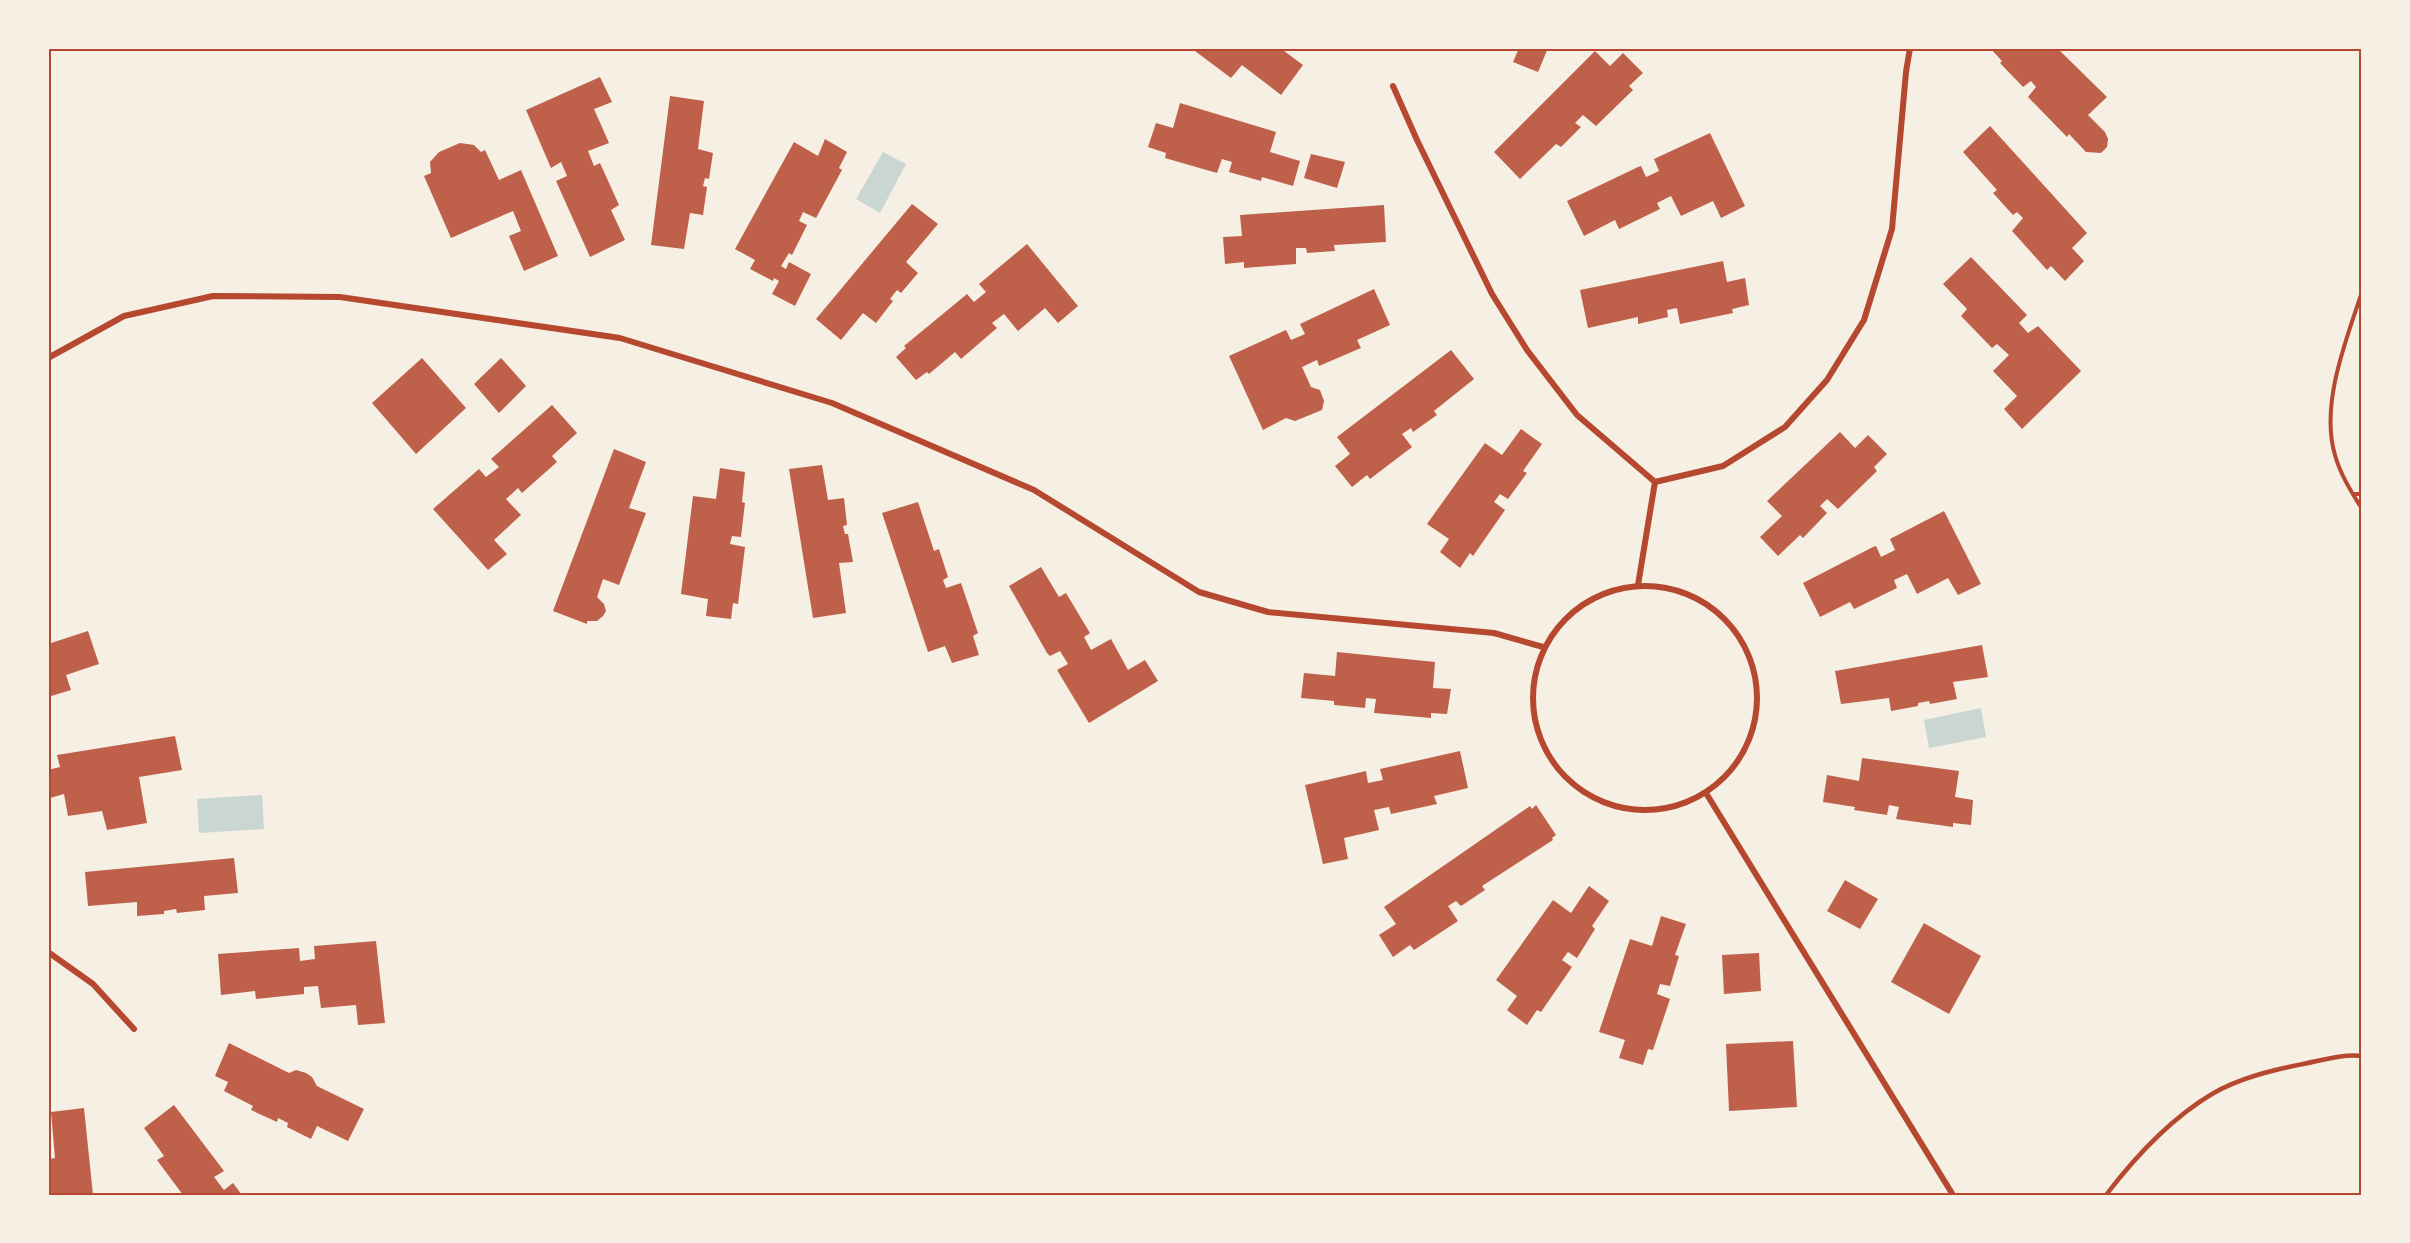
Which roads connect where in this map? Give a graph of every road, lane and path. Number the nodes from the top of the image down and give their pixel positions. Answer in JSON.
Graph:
{"nodes":[{"id":1,"x":1910,"y":48,"type":"edge"},
{"id":2,"x":1393,"y":86,"type":"dead end"},
{"id":3,"x":2362,"y":292,"type":"edge"},
{"id":4,"x":48,"y":358,"type":"edge"},
{"id":5,"x":1655,"y":483,"type":"junction"},
{"id":6,"x":2352,"y":494,"type":"junction"},
{"id":7,"x":2362,"y":494,"type":"edge"},
{"id":8,"x":2362,"y":509,"type":"edge"},
{"id":9,"x":1638,"y":585,"type":"junction"},
{"id":10,"x":1543,"y":647,"type":"junction"},
{"id":11,"x":1706,"y":793,"type":"junction"},
{"id":12,"x":48,"y":952,"type":"edge"},
{"id":13,"x":134,"y":1029,"type":"dead end"},
{"id":14,"x":2362,"y":1056,"type":"edge"},
{"id":15,"x":1953,"y":1195,"type":"edge"},
{"id":16,"x":2106,"y":1195,"type":"edge"}],
"edges":[{"from":1,"to":5,"type":"street"},
{"from":2,"to":5,"type":"street"},
{"from":3,"to":6,"type":"path"},
{"from":4,"to":10,"type":"street"},
{"from":5,"to":9,"type":"street"},
{"from":6,"to":7,"type":"path"},
{"from":6,"to":8,"type":"path"},
{"from":9,"to":10,"type":"street"},
{"from":9,"to":11,"type":"street"},
{"from":10,"to":11,"type":"street"},
{"from":11,"to":15,"type":"street"},
{"from":12,"to":13,"type":"street"},
{"from":14,"to":16,"type":"lane"}]}
